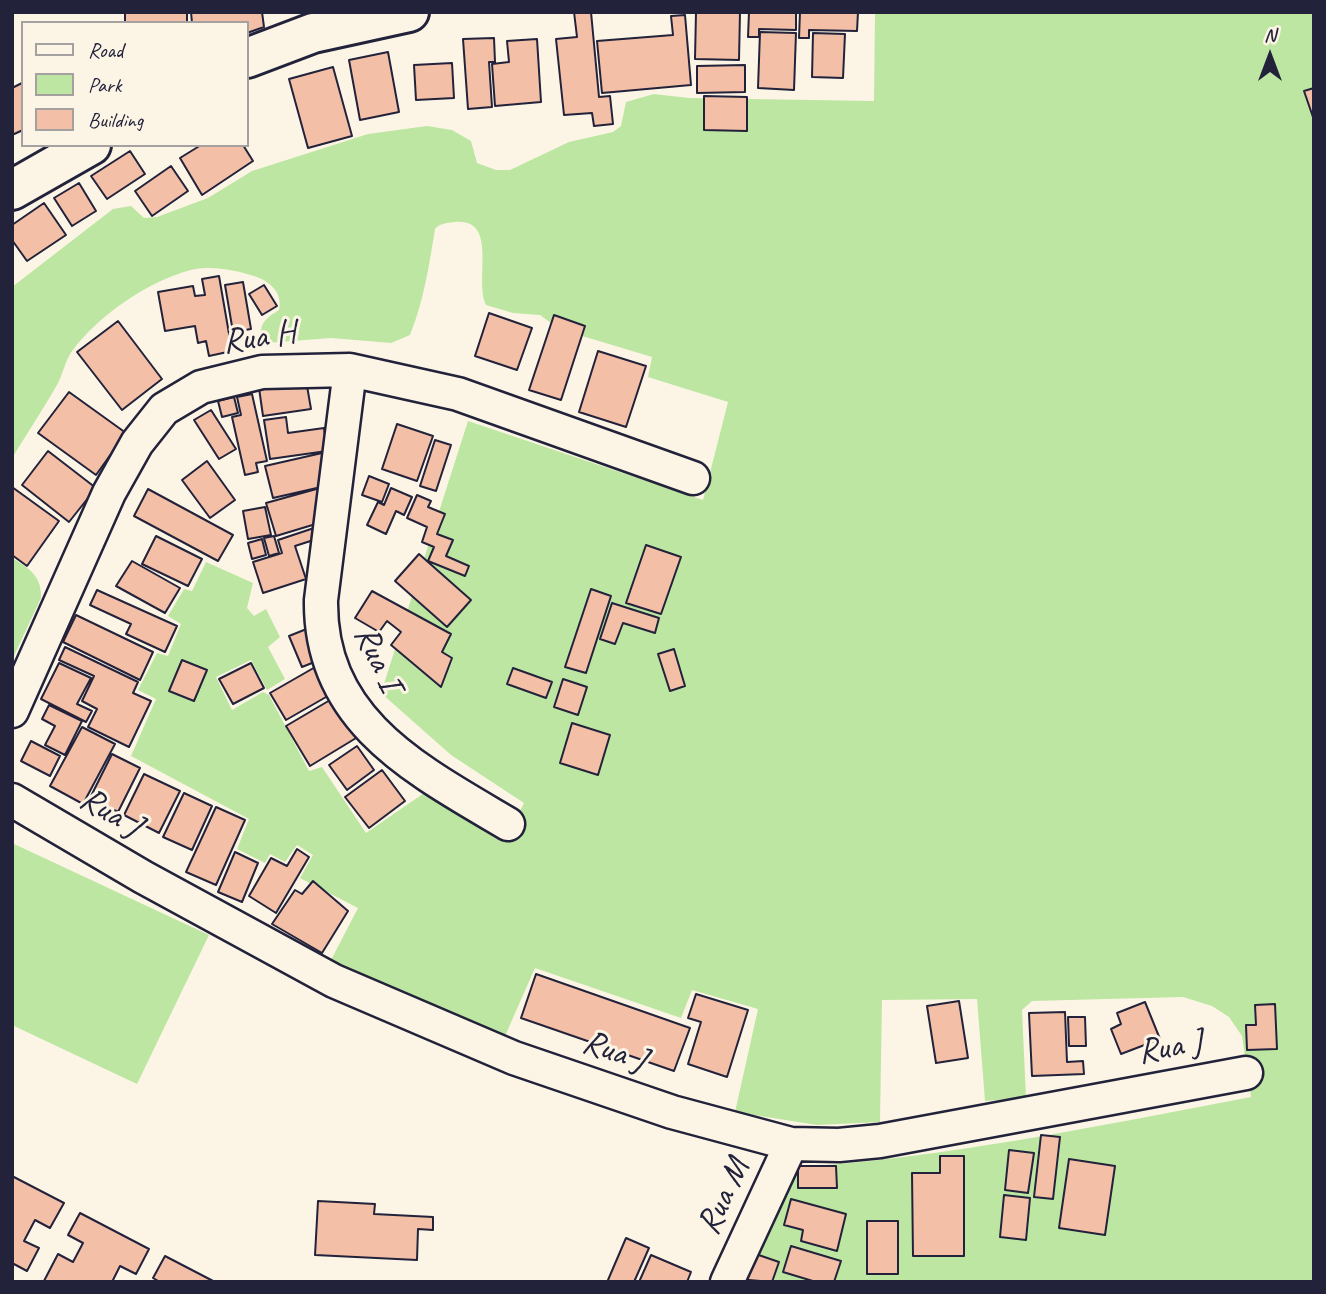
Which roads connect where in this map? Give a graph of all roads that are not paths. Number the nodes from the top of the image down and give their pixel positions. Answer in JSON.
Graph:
{"nodes":[{"id":1,"x":409,"y":12,"type":"edge"},
{"id":2,"x":248,"y":58,"type":"edge"},
{"id":3,"x":87,"y":147,"type":"edge"},
{"id":4,"x":12,"y":190,"type":"edge"},
{"id":5,"x":350,"y":370,"type":"junction"},
{"id":6,"x":693,"y":478,"type":"dead end"},
{"id":7,"x":12,"y":711,"type":"edge"},
{"id":8,"x":12,"y":800,"type":"edge"},
{"id":9,"x":508,"y":824,"type":"dead end"},
{"id":10,"x":1246,"y":1073,"type":"dead end"},
{"id":11,"x":791,"y":1144,"type":"junction"},
{"id":12,"x":727,"y":1282,"type":"edge"}],
"edges":[{"from":1,"to":2,"type":"main road"},
{"from":3,"to":4,"type":"main road"},
{"from":5,"to":6,"type":"street","name":"Rua H"},
{"from":5,"to":7,"type":"street","name":"Rua H"},
{"from":5,"to":9,"type":"street","name":"Rua I"},
{"from":8,"to":11,"type":"street","name":"Rua J"},
{"from":10,"to":11,"type":"street","name":"Rua J"},
{"from":11,"to":12,"type":"street","name":"Rua M"}]}
